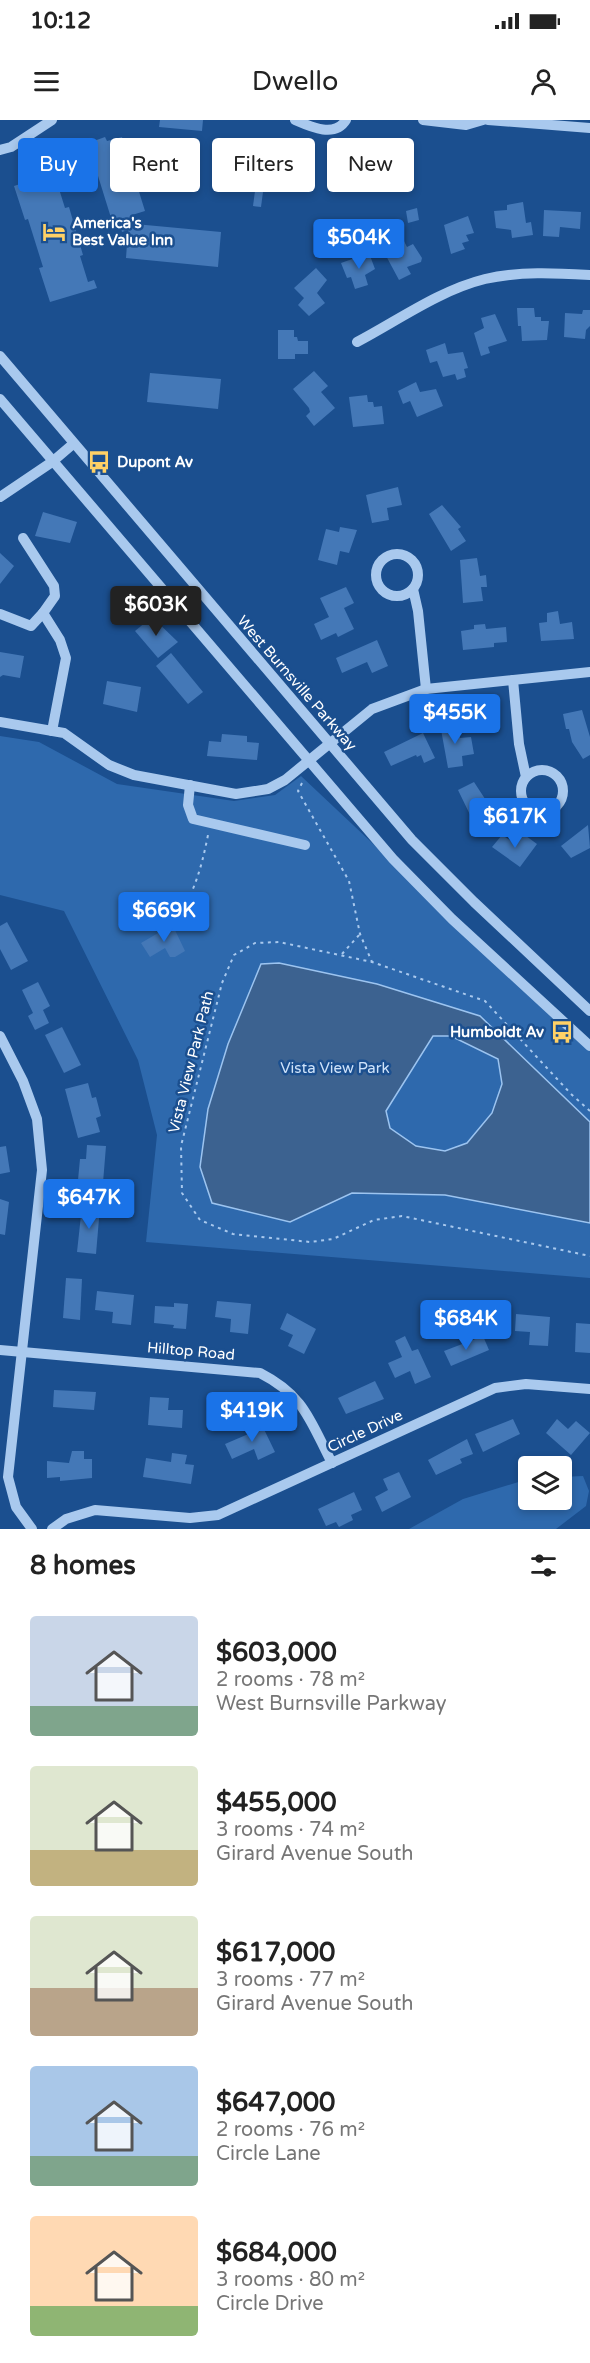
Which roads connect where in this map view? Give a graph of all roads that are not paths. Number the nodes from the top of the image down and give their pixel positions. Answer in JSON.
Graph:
{"nodes":[{"id":1,"x":52,"y":120,"type":"edge"},
{"id":2,"x":295,"y":120,"type":"edge"},
{"id":3,"x":346,"y":120,"type":"edge"},
{"id":4,"x":423,"y":120,"type":"edge"},
{"id":5,"x":485,"y":120,"type":"edge"},
{"id":6,"x":506,"y":121,"type":"edge"},
{"id":7,"x":590,"y":128,"type":"edge"},
{"id":8,"x":0,"y":150,"type":"edge"},
{"id":9,"x":590,"y":274,"type":"edge"},
{"id":10,"x":357,"y":342,"type":"dead end"},
{"id":11,"x":0,"y":356,"type":"edge"},
{"id":12,"x":0,"y":399,"type":"edge"},
{"id":13,"x":73,"y":444,"type":"junction"},
{"id":14,"x":52,"y":462,"type":"junction"},
{"id":15,"x":0,"y":497,"type":"edge"},
{"id":16,"x":22,"y":537,"type":"dead end"},
{"id":17,"x":413,"y":589,"type":"junction"},
{"id":18,"x":43,"y":613,"type":"junction"},
{"id":19,"x":0,"y":614,"type":"edge"},
{"id":20,"x":590,"y":672,"type":"edge"},
{"id":21,"x":513,"y":680,"type":"junction"},
{"id":22,"x":426,"y":689,"type":"junction"},
{"id":23,"x":0,"y":722,"type":"edge"},
{"id":24,"x":52,"y":731,"type":"junction"},
{"id":25,"x":329,"y":744,"type":"junction"},
{"id":26,"x":308,"y":762,"type":"junction"},
{"id":27,"x":526,"y":777,"type":"junction"},
{"id":28,"x":190,"y":785,"type":"junction"},
{"id":29,"x":305,"y":845,"type":"dead end"},
{"id":30,"x":590,"y":1011,"type":"edge"},
{"id":31,"x":0,"y":1036,"type":"edge"},
{"id":32,"x":589,"y":1043,"type":"edge"},
{"id":33,"x":0,"y":1350,"type":"edge"},
{"id":34,"x":20,"y":1350,"type":"junction"},
{"id":35,"x":590,"y":1389,"type":"edge"},
{"id":36,"x":332,"y":1463,"type":"junction"},
{"id":37,"x":32,"y":1529,"type":"edge"},
{"id":38,"x":52,"y":1529,"type":"edge"}],
"edges":[{"from":1,"to":8,"type":"street"},
{"from":2,"to":3,"type":"street"},
{"from":4,"to":5,"type":"street"},
{"from":5,"to":6,"type":"street"},
{"from":6,"to":7,"type":"street"},
{"from":9,"to":10,"type":"street"},
{"from":11,"to":13,"type":"street","name":"West Burnsville Parkway"},
{"from":12,"to":14,"type":"street"},
{"from":13,"to":14,"type":"street"},
{"from":13,"to":25,"type":"street","name":"West Burnsville Parkway"},
{"from":14,"to":15,"type":"street"},
{"from":14,"to":26,"type":"street"},
{"from":16,"to":18,"type":"street"},
{"from":17,"to":17,"type":"street"},
{"from":17,"to":22,"type":"street"},
{"from":18,"to":19,"type":"street"},
{"from":18,"to":24,"type":"street"},
{"from":20,"to":21,"type":"street"},
{"from":21,"to":22,"type":"street"},
{"from":21,"to":27,"type":"street"},
{"from":22,"to":25,"type":"street"},
{"from":23,"to":24,"type":"street"},
{"from":24,"to":28,"type":"street"},
{"from":25,"to":26,"type":"street"},
{"from":25,"to":30,"type":"street","name":"West Burnsville Parkway"},
{"from":26,"to":28,"type":"street"},
{"from":26,"to":32,"type":"street"},
{"from":27,"to":27,"type":"street"},
{"from":28,"to":29,"type":"street"},
{"from":31,"to":34,"type":"street"},
{"from":33,"to":34,"type":"street","name":"Hilltop Road"},
{"from":34,"to":36,"type":"street","name":"Hilltop Road"},
{"from":34,"to":37,"type":"street"},
{"from":35,"to":36,"type":"street","name":"Circle Drive"},
{"from":36,"to":38,"type":"street","name":"Circle Drive"}]}
